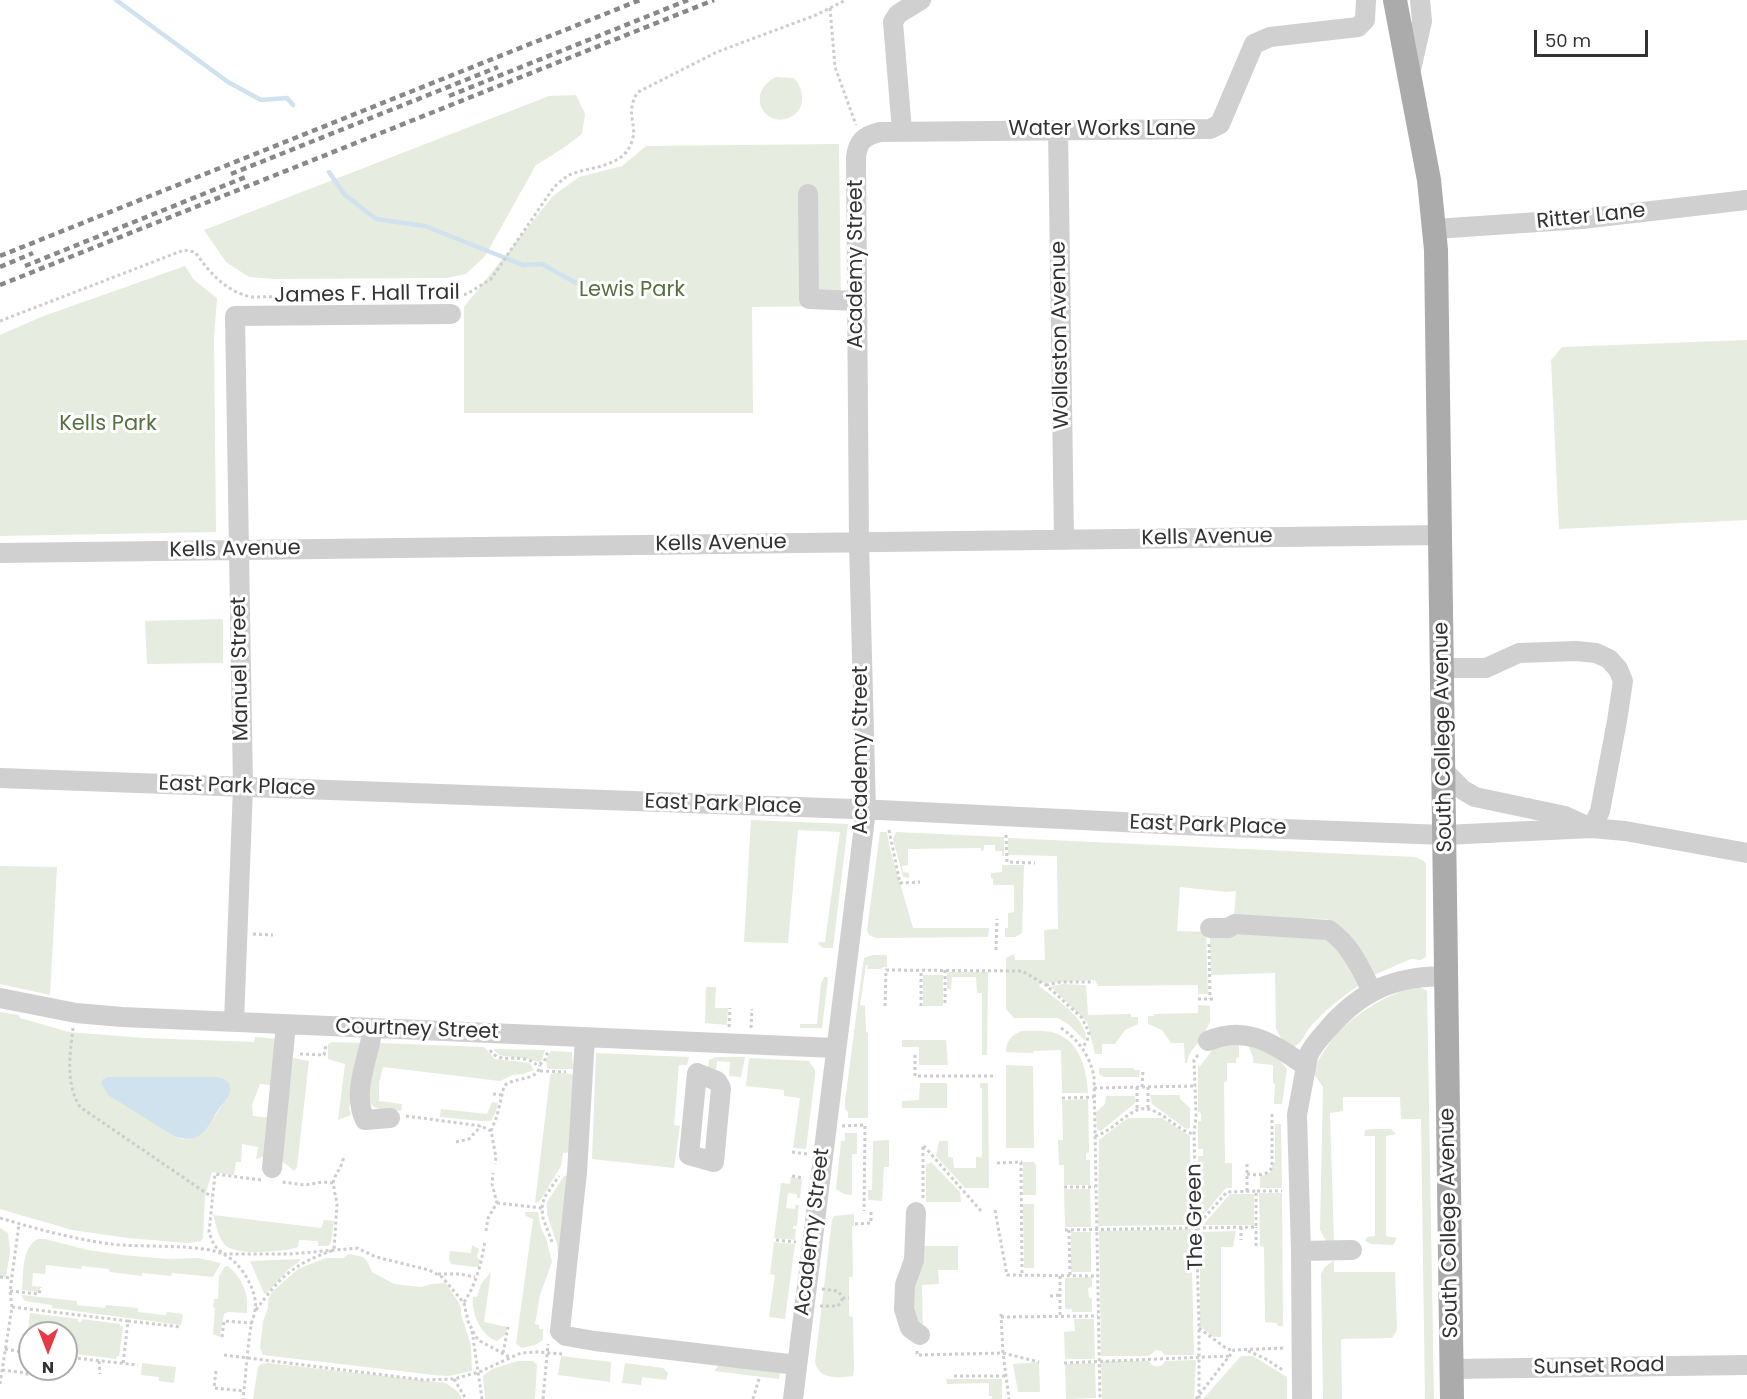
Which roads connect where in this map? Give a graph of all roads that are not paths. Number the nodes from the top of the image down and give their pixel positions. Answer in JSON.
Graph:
{"nodes":[{"id":1,"x":921,"y":0,"type":"edge"},
{"id":2,"x":1366,"y":0,"type":"edge"},
{"id":3,"x":1395,"y":0,"type":"edge"},
{"id":4,"x":1420,"y":0,"type":"edge"},
{"id":5,"x":1410,"y":76,"type":"junction"},
{"id":6,"x":1058,"y":130,"type":"junction"},
{"id":7,"x":902,"y":131,"type":"junction"},
{"id":8,"x":864,"y":138,"type":"joint"},
{"id":9,"x":808,"y":194,"type":"dead end"},
{"id":10,"x":1747,"y":200,"type":"edge"},
{"id":11,"x":1435,"y":229,"type":"junction"},
{"id":12,"x":857,"y":301,"type":"junction"},
{"id":13,"x":448,"y":305,"type":"road end"},
{"id":14,"x":1441,"y":535,"type":"junction"},
{"id":15,"x":1064,"y":540,"type":"junction"},
{"id":16,"x":859,"y":542,"type":"junction"},
{"id":17,"x":239,"y":550,"type":"junction"},
{"id":18,"x":0,"y":553,"type":"edge"},
{"id":19,"x":1443,"y":668,"type":"junction"},
{"id":20,"x":1445,"y":772,"type":"junction"},
{"id":21,"x":0,"y":778,"type":"edge"},
{"id":22,"x":243,"y":787,"type":"junction"},
{"id":23,"x":866,"y":810,"type":"junction"},
{"id":24,"x":1592,"y":828,"type":"junction"},
{"id":25,"x":1445,"y":835,"type":"junction"},
{"id":26,"x":1747,"y":853,"type":"edge"},
{"id":27,"x":1209,"y":928,"type":"road end"},
{"id":28,"x":1447,"y":976,"type":"junction"},
{"id":29,"x":1372,"y":991,"type":"junction"},
{"id":30,"x":0,"y":998,"type":"edge"},
{"id":31,"x":234,"y":1022,"type":"junction"},
{"id":32,"x":286,"y":1024,"type":"junction"},
{"id":33,"x":373,"y":1028,"type":"junction"},
{"id":34,"x":585,"y":1037,"type":"junction"},
{"id":35,"x":1208,"y":1041,"type":"road end"},
{"id":36,"x":836,"y":1048,"type":"junction"},
{"id":37,"x":1306,"y":1066,"type":"junction"},
{"id":38,"x":390,"y":1118,"type":"road end"},
{"id":39,"x":275,"y":1177,"type":"road end"},
{"id":40,"x":919,"y":1206,"type":"road end"},
{"id":41,"x":1352,"y":1250,"type":"dead end"},
{"id":42,"x":1301,"y":1251,"type":"junction"},
{"id":43,"x":920,"y":1335,"type":"dead end"},
{"id":44,"x":797,"y":1365,"type":"junction"},
{"id":45,"x":1747,"y":1365,"type":"edge"},
{"id":46,"x":1451,"y":1369,"type":"junction"},
{"id":47,"x":1301,"y":1390,"type":"edge"},
{"id":48,"x":793,"y":1399,"type":"edge"},
{"id":49,"x":1452,"y":1399,"type":"edge"}],
"edges":[{"from":1,"to":7,"type":"street"},
{"from":2,"to":6,"type":"street","name":"Water Works Lane"},
{"from":3,"to":5,"type":"main road","name":"South College Avenue"},
{"from":4,"to":5,"type":"street","name":"South College Avenue"},
{"from":5,"to":11,"type":"main road","name":"South College Avenue"},
{"from":6,"to":7,"type":"street","name":"Water Works Lane"},
{"from":6,"to":15,"type":"street","name":"Wollaston Avenue"},
{"from":7,"to":8,"type":"street","name":"Water Works Lane"},
{"from":8,"to":12,"type":"street","name":"Academy Street"},
{"from":9,"to":12,"type":"street"},
{"from":10,"to":11,"type":"street","name":"Ritter Lane"},
{"from":11,"to":14,"type":"main road","name":"South College Avenue"},
{"from":12,"to":16,"type":"street","name":"Academy Street"},
{"from":13,"to":17,"type":"street","name":"Manuel Street"},
{"from":14,"to":15,"type":"street","name":"Kells Avenue"},
{"from":14,"to":19,"type":"main road","name":"South College Avenue"},
{"from":15,"to":16,"type":"street","name":"Kells Avenue"},
{"from":16,"to":17,"type":"street","name":"Kells Avenue"},
{"from":16,"to":23,"type":"street","name":"Academy Street"},
{"from":17,"to":18,"type":"street","name":"Kells Avenue"},
{"from":17,"to":22,"type":"street","name":"Manuel Street"},
{"from":19,"to":20,"type":"main road","name":"South College Avenue"},
{"from":19,"to":24,"type":"street"},
{"from":20,"to":24,"type":"street"},
{"from":20,"to":25,"type":"main road","name":"South College Avenue"},
{"from":21,"to":22,"type":"street","name":"East Park Place"},
{"from":22,"to":23,"type":"street","name":"East Park Place"},
{"from":22,"to":31,"type":"street","name":"Manuel Street"},
{"from":23,"to":25,"type":"street","name":"East Park Place"},
{"from":23,"to":36,"type":"street","name":"Academy Street"},
{"from":24,"to":25,"type":"street","name":"East Park Place"},
{"from":24,"to":26,"type":"street"},
{"from":25,"to":28,"type":"main road","name":"South College Avenue"},
{"from":27,"to":29,"type":"street"},
{"from":28,"to":29,"type":"street"},
{"from":28,"to":46,"type":"main road","name":"South College Avenue"},
{"from":29,"to":37,"type":"street"},
{"from":30,"to":31,"type":"street","name":"Courtney Street"},
{"from":31,"to":32,"type":"street","name":"Courtney Street"},
{"from":32,"to":33,"type":"street","name":"Courtney Street"},
{"from":32,"to":39,"type":"street"},
{"from":33,"to":34,"type":"street","name":"Courtney Street"},
{"from":33,"to":38,"type":"street"},
{"from":34,"to":36,"type":"street","name":"Courtney Street"},
{"from":34,"to":44,"type":"street"},
{"from":35,"to":37,"type":"street"},
{"from":36,"to":44,"type":"street","name":"Academy Street"},
{"from":37,"to":42,"type":"street"},
{"from":40,"to":43,"type":"street"},
{"from":41,"to":42,"type":"street"},
{"from":42,"to":47,"type":"street"},
{"from":44,"to":48,"type":"street","name":"Academy Street"},
{"from":45,"to":46,"type":"street","name":"Sunset Road"},
{"from":46,"to":49,"type":"main road","name":"South College Avenue"}]}
